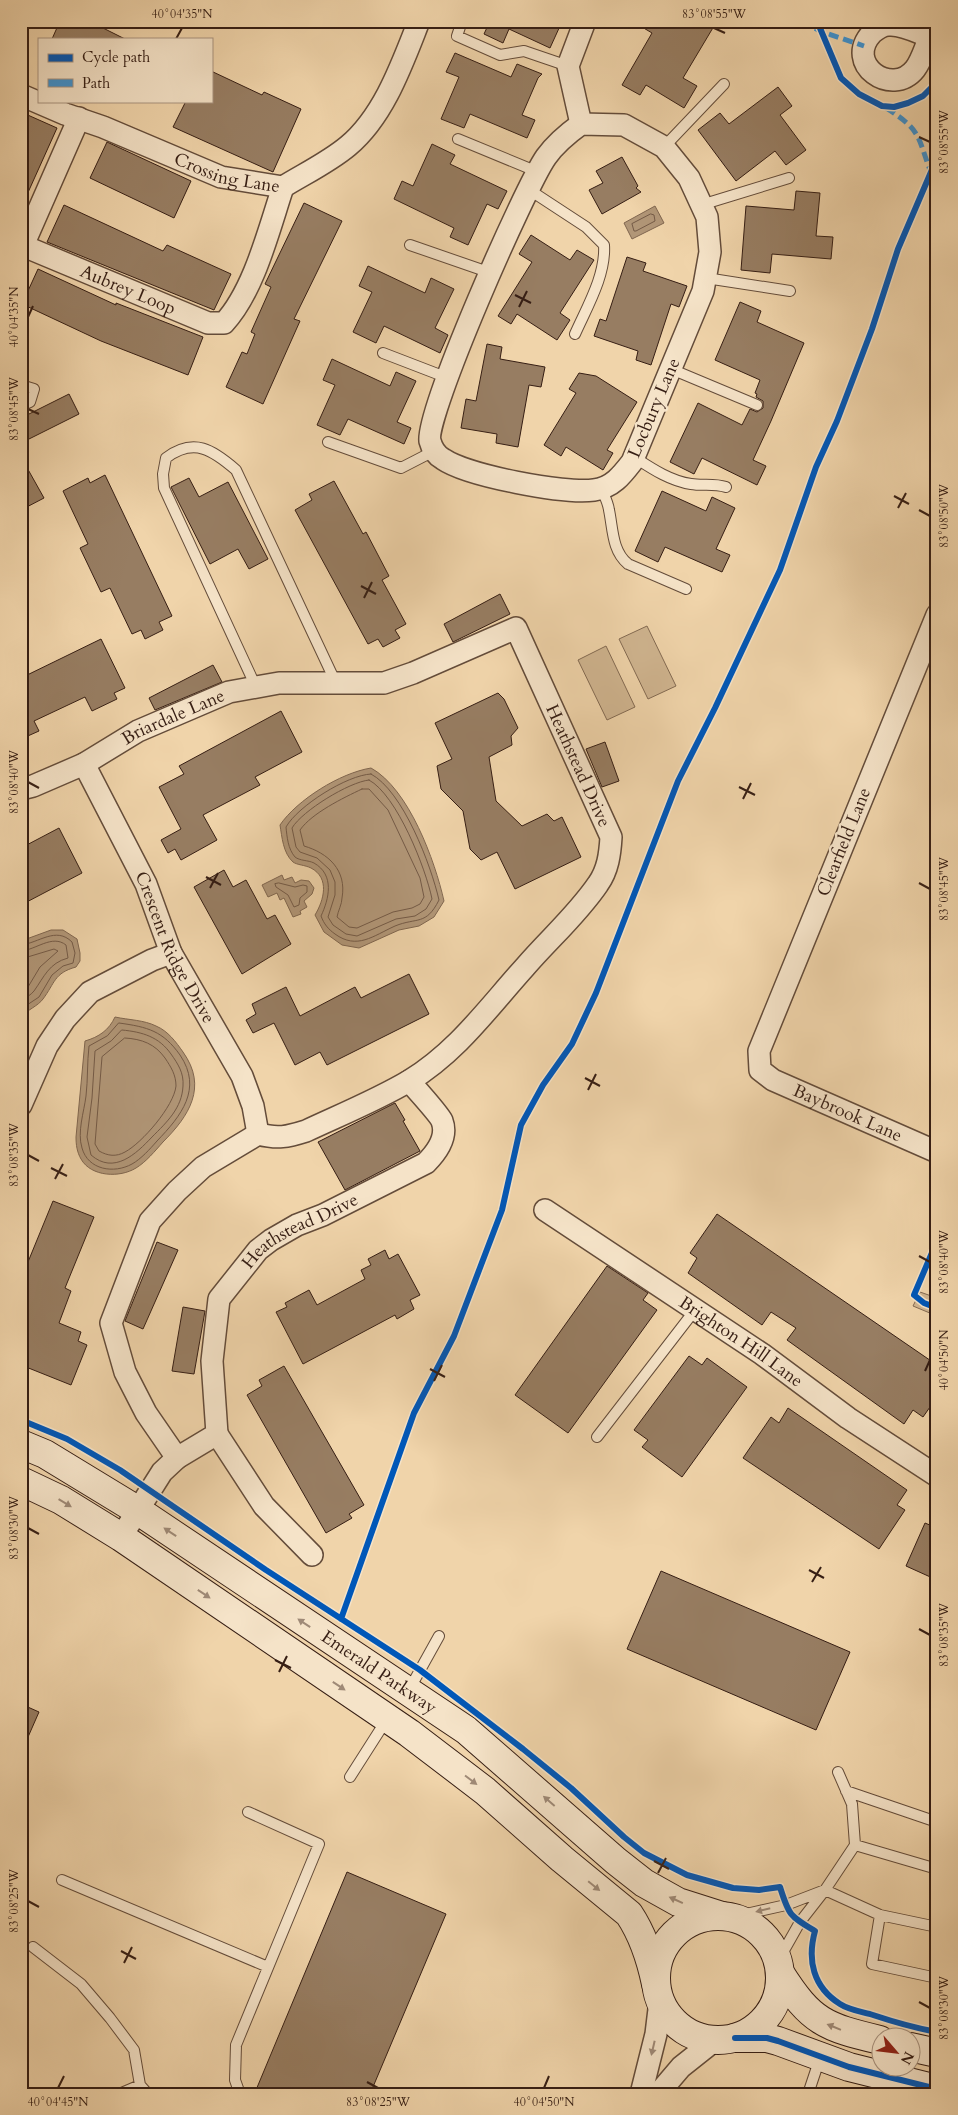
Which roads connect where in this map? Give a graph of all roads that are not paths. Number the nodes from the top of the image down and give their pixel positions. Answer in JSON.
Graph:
{"nodes":[{"id":1,"x":419,"y":21,"type":"edge"},
{"id":2,"x":462,"y":21,"type":"edge"},
{"id":3,"x":585,"y":21,"type":"edge"},
{"id":4,"x":568,"y":66,"type":"junction"},
{"id":5,"x":724,"y":84,"type":"dead end"},
{"id":6,"x":21,"y":95,"type":"edge"},
{"id":7,"x":38,"y":102,"type":"edge"},
{"id":8,"x":39,"y":102,"type":"edge"},
{"id":9,"x":79,"y":118,"type":"junction"},
{"id":10,"x":581,"y":124,"type":"junction"},
{"id":11,"x":458,"y":139,"type":"dead end"},
{"id":12,"x":664,"y":147,"type":"junction"},
{"id":13,"x":789,"y":178,"type":"dead end"},
{"id":14,"x":533,"y":181,"type":"junction"},
{"id":15,"x":283,"y":187,"type":"junction"},
{"id":16,"x":701,"y":205,"type":"junction"},
{"id":17,"x":410,"y":245,"type":"dead end"},
{"id":18,"x":490,"y":273,"type":"junction"},
{"id":19,"x":706,"y":278,"type":"junction"},
{"id":20,"x":790,"y":291,"type":"dead end"},
{"id":21,"x":575,"y":334,"type":"dead end"},
{"id":22,"x":383,"y":353,"type":"dead end"},
{"id":23,"x":671,"y":369,"type":"junction"},
{"id":24,"x":448,"y":378,"type":"junction"},
{"id":25,"x":21,"y":385,"type":"edge"},
{"id":26,"x":757,"y":405,"type":"dead end"},
{"id":27,"x":21,"y":406,"type":"edge"},
{"id":28,"x":328,"y":442,"type":"dead end"},
{"id":29,"x":434,"y":451,"type":"junction"},
{"id":30,"x":634,"y":457,"type":"junction"},
{"id":31,"x":726,"y":487,"type":"dead end"},
{"id":32,"x":601,"y":488,"type":"junction"},
{"id":33,"x":686,"y":589,"type":"dead end"},
{"id":34,"x":937,"y":616,"type":"edge"},
{"id":35,"x":336,"y":684,"type":"junction"},
{"id":36,"x":256,"y":687,"type":"junction"},
{"id":37,"x":84,"y":764,"type":"junction"},
{"id":38,"x":21,"y":789,"type":"edge"},
{"id":39,"x":171,"y":953,"type":"junction"},
{"id":40,"x":760,"y":1070,"type":"joint"},
{"id":41,"x":409,"y":1081,"type":"junction"},
{"id":42,"x":21,"y":1105,"type":"edge"},
{"id":43,"x":258,"y":1134,"type":"junction"},
{"id":44,"x":937,"y":1152,"type":"edge"},
{"id":45,"x":545,"y":1210,"type":"dead end"},
{"id":46,"x":696,"y":1310,"type":"junction"},
{"id":47,"x":218,"y":1434,"type":"junction"},
{"id":48,"x":597,"y":1436,"type":"dead end"},
{"id":49,"x":21,"y":1444,"type":"edge"},
{"id":50,"x":177,"y":1458,"type":"junction"},
{"id":51,"x":937,"y":1476,"type":"edge"},
{"id":52,"x":21,"y":1481,"type":"edge"},
{"id":53,"x":138,"y":1510,"type":"junction"},
{"id":54,"x":121,"y":1538,"type":"junction"},
{"id":55,"x":312,"y":1555,"type":"dead end"},
{"id":56,"x":439,"y":1636,"type":"dead end"},
{"id":57,"x":409,"y":1690,"type":"junction"},
{"id":58,"x":387,"y":1718,"type":"junction"},
{"id":59,"x":838,"y":1772,"type":"dead end"},
{"id":60,"x":350,"y":1778,"type":"dead end"},
{"id":61,"x":846,"y":1791,"type":"junction"},
{"id":62,"x":248,"y":1812,"type":"dead end"},
{"id":63,"x":937,"y":1822,"type":"edge"},
{"id":64,"x":855,"y":1845,"type":"junction"},
{"id":65,"x":937,"y":1869,"type":"edge"},
{"id":66,"x":62,"y":1880,"type":"dead end"},
{"id":67,"x":825,"y":1890,"type":"junction"},
{"id":68,"x":880,"y":1915,"type":"junction"},
{"id":69,"x":728,"y":1917,"type":"junction"},
{"id":70,"x":937,"y":1928,"type":"edge"},
{"id":71,"x":33,"y":1947,"type":"dead end"},
{"id":72,"x":268,"y":1967,"type":"junction"},
{"id":73,"x":779,"y":1967,"type":"junction"},
{"id":74,"x":937,"y":1978,"type":"edge"},
{"id":75,"x":658,"y":1992,"type":"junction"},
{"id":76,"x":870,"y":2038,"type":"edge"},
{"id":77,"x":725,"y":2039,"type":"junction"},
{"id":78,"x":920,"y":2049,"type":"edge"},
{"id":79,"x":937,"y":2053,"type":"edge"},
{"id":80,"x":820,"y":2057,"type":"junction"},
{"id":81,"x":138,"y":2089,"type":"edge"},
{"id":82,"x":937,"y":2089,"type":"edge"},
{"id":83,"x":119,"y":2094,"type":"edge"},
{"id":84,"x":148,"y":2094,"type":"edge"},
{"id":85,"x":240,"y":2094,"type":"edge"},
{"id":86,"x":641,"y":2094,"type":"edge"},
{"id":87,"x":658,"y":2094,"type":"edge"},
{"id":88,"x":808,"y":2094,"type":"edge"}],
"edges":[{"from":1,"to":15,"type":"street","name":"Crossing Lane"},
{"from":2,"to":4,"type":"lane"},
{"from":3,"to":4,"type":"street"},
{"from":4,"to":10,"type":"street"},
{"from":5,"to":12,"type":"lane"},
{"from":6,"to":7,"type":"street","name":"Crossing Lane"},
{"from":8,"to":9,"type":"street","name":"Crossing Lane"},
{"from":9,"to":15,"type":"street","name":"Crossing Lane"},
{"from":9,"to":15,"type":"street","name":"Aubrey Loop"},
{"from":10,"to":12,"type":"street","name":"Locbury Lane"},
{"from":10,"to":14,"type":"street"},
{"from":11,"to":14,"type":"lane"},
{"from":12,"to":16,"type":"street","name":"Locbury Lane"},
{"from":13,"to":16,"type":"lane"},
{"from":14,"to":18,"type":"street"},
{"from":14,"to":21,"type":"lane"},
{"from":16,"to":19,"type":"street","name":"Locbury Lane"},
{"from":17,"to":18,"type":"lane"},
{"from":18,"to":24,"type":"street"},
{"from":19,"to":20,"type":"lane"},
{"from":19,"to":23,"type":"street","name":"Locbury Lane"},
{"from":22,"to":24,"type":"lane"},
{"from":23,"to":26,"type":"lane"},
{"from":23,"to":30,"type":"street","name":"Locbury Lane"},
{"from":24,"to":29,"type":"street"},
{"from":25,"to":27,"type":"lane"},
{"from":28,"to":29,"type":"lane"},
{"from":29,"to":32,"type":"street","name":"Locbury Lane"},
{"from":30,"to":31,"type":"lane"},
{"from":30,"to":32,"type":"street","name":"Locbury Lane"},
{"from":32,"to":33,"type":"lane"},
{"from":34,"to":40,"type":"street","name":"Clearfield Lane"},
{"from":35,"to":36,"type":"street","name":"Briardale Lane"},
{"from":35,"to":36,"type":"lane"},
{"from":35,"to":41,"type":"street","name":"Heathstead Drive"},
{"from":36,"to":37,"type":"street","name":"Briardale Lane"},
{"from":37,"to":38,"type":"street","name":"Briardale Lane"},
{"from":37,"to":39,"type":"street","name":"Crescent Ridge Drive"},
{"from":39,"to":42,"type":"street"},
{"from":39,"to":43,"type":"street","name":"Crescent Ridge Drive"},
{"from":40,"to":44,"type":"street","name":"Baybrook Lane"},
{"from":41,"to":43,"type":"street","name":"Heathstead Drive"},
{"from":41,"to":47,"type":"street","name":"Heathstead Drive"},
{"from":43,"to":50,"type":"street"},
{"from":45,"to":46,"type":"street","name":"Brighton Hill Lane"},
{"from":46,"to":48,"type":"lane"},
{"from":46,"to":51,"type":"street","name":"Brighton Hill Lane"},
{"from":47,"to":50,"type":"street"},
{"from":47,"to":55,"type":"street","name":"Heathstead Drive"},
{"from":49,"to":53,"type":"main road","name":"Emerald Parkway"},
{"from":50,"to":53,"type":"street"},
{"from":52,"to":54,"type":"main road","name":"Emerald Parkway","one_way":true},
{"from":53,"to":54,"type":"street"},
{"from":57,"to":53,"type":"main road","name":"Emerald Parkway","one_way":true},
{"from":54,"to":58,"type":"main road","name":"Emerald Parkway","one_way":true},
{"from":56,"to":57,"type":"lane"},
{"from":69,"to":57,"type":"main road","name":"Emerald Parkway","one_way":true},
{"from":58,"to":60,"type":"lane"},
{"from":58,"to":75,"type":"main road","name":"Emerald Parkway","one_way":true},
{"from":59,"to":61,"type":"lane"},
{"from":61,"to":63,"type":"lane"},
{"from":61,"to":64,"type":"lane"},
{"from":62,"to":72,"type":"lane"},
{"from":64,"to":65,"type":"lane"},
{"from":64,"to":67,"type":"lane"},
{"from":66,"to":72,"type":"lane"},
{"from":67,"to":68,"type":"lane"},
{"from":67,"to":69,"type":"lane","one_way":true},
{"from":67,"to":73,"type":"lane"},
{"from":68,"to":70,"type":"lane"},
{"from":68,"to":74,"type":"lane"},
{"from":69,"to":73,"type":"main road"},
{"from":69,"to":75,"type":"main road"},
{"from":71,"to":81,"type":"lane"},
{"from":72,"to":85,"type":"lane"},
{"from":76,"to":73,"type":"main road","one_way":true},
{"from":73,"to":77,"type":"main road"},
{"from":75,"to":77,"type":"main road"},
{"from":75,"to":86,"type":"street","one_way":true},
{"from":77,"to":80,"type":"main road"},
{"from":77,"to":87,"type":"street"},
{"from":78,"to":79,"type":"main road"},
{"from":80,"to":82,"type":"main road"},
{"from":80,"to":88,"type":"lane"},
{"from":81,"to":83,"type":"lane"},
{"from":81,"to":84,"type":"lane"}]}
